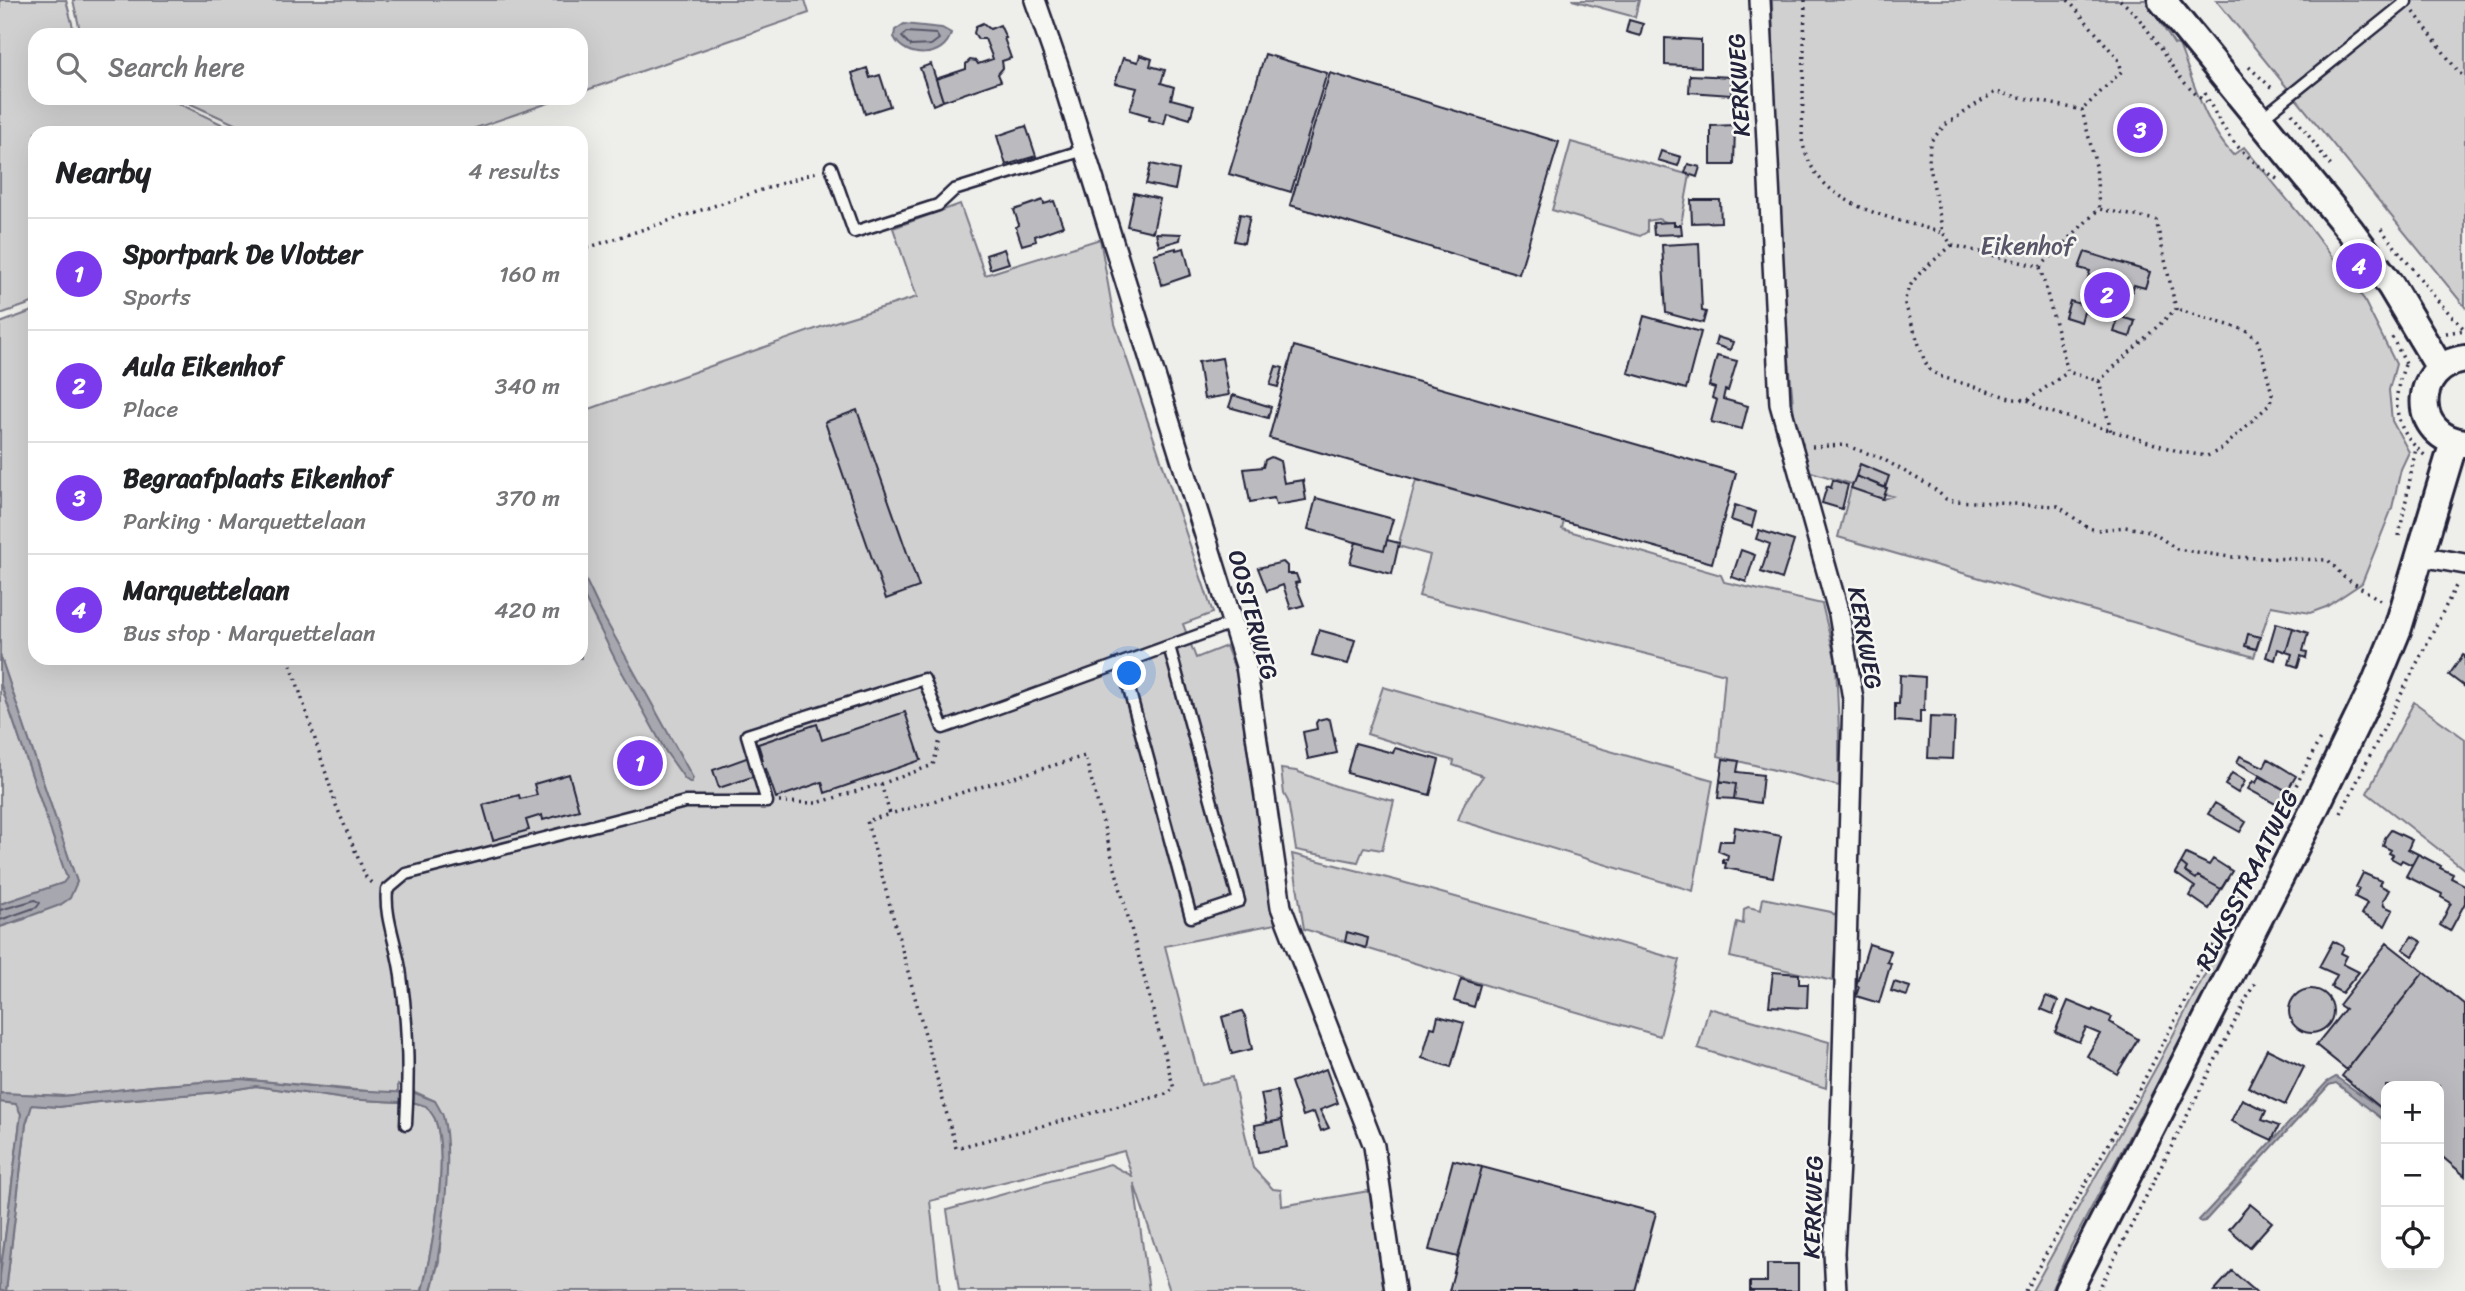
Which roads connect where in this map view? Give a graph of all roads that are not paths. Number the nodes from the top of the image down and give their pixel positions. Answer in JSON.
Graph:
{"nodes":[{"id":1,"x":1035,"y":0,"type":"edge"},
{"id":2,"x":1760,"y":0,"type":"edge"},
{"id":3,"x":2162,"y":0,"type":"edge"},
{"id":4,"x":2405,"y":1,"type":"edge"},
{"id":5,"x":2259,"y":120,"type":"junction"},
{"id":6,"x":1084,"y":150,"type":"junction"},
{"id":7,"x":831,"y":167,"type":"road end"},
{"id":8,"x":2465,"y":359,"type":"edge"},
{"id":9,"x":2440,"y":368,"type":"junction"},
{"id":10,"x":2460,"y":442,"type":"edge"},
{"id":11,"x":2409,"y":549,"type":"junction"},
{"id":12,"x":2462,"y":572,"type":"edge"},
{"id":13,"x":1233,"y":623,"type":"junction"},
{"id":14,"x":1169,"y":646,"type":"junction"},
{"id":15,"x":1122,"y":663,"type":"junction"},
{"id":16,"x":406,"y":1124,"type":"dead end"},
{"id":17,"x":1395,"y":1291,"type":"edge"},
{"id":18,"x":1836,"y":1291,"type":"edge"},
{"id":19,"x":2068,"y":1291,"type":"edge"}],
"edges":[{"from":1,"to":6,"type":"street","name":"OOSTERWEG"},
{"from":2,"to":18,"type":"street","name":"KERKWEG"},
{"from":3,"to":5,"type":"main road"},
{"from":4,"to":5,"type":"lane"},
{"from":5,"to":9,"type":"main road"},
{"from":6,"to":7,"type":"lane"},
{"from":6,"to":13,"type":"street","name":"OOSTERWEG"},
{"from":8,"to":9,"type":"main road"},
{"from":9,"to":10,"type":"main road"},
{"from":10,"to":11,"type":"main road","name":"RIJKSSTRAATWEG"},
{"from":11,"to":12,"type":"street"},
{"from":11,"to":19,"type":"main road","name":"RIJKSSTRAATWEG"},
{"from":13,"to":14,"type":"lane"},
{"from":13,"to":17,"type":"street","name":"OOSTERWEG"},
{"from":14,"to":15,"type":"lane"},
{"from":14,"to":15,"type":"lane"},
{"from":15,"to":16,"type":"lane"}]}
